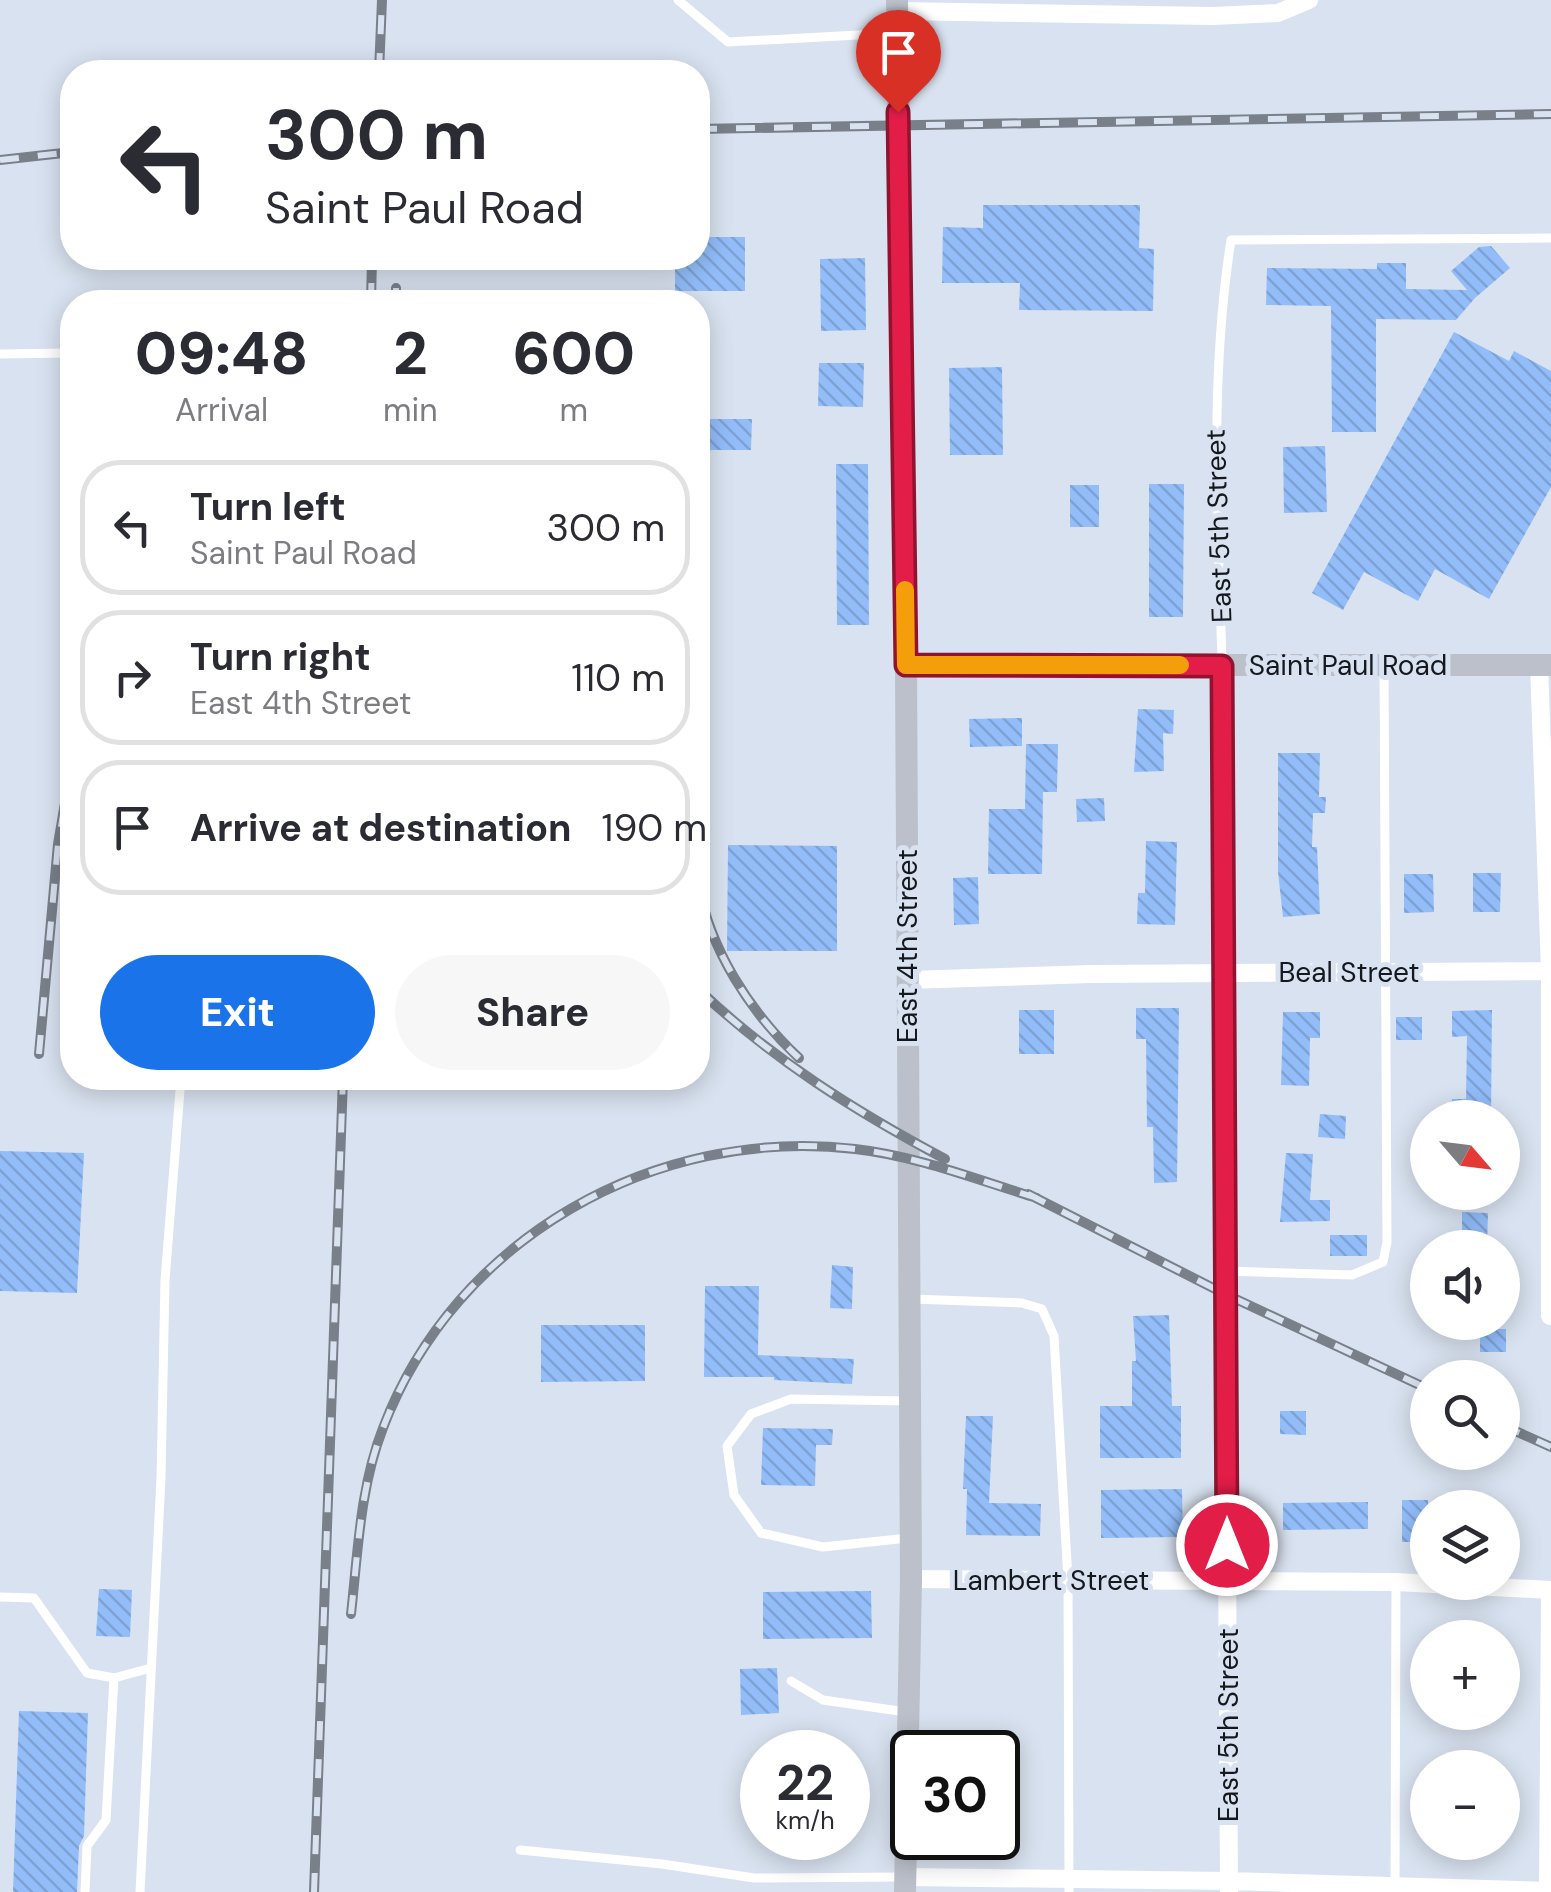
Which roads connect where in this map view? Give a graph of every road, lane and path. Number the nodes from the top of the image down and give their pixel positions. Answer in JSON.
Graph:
{"nodes":[{"id":1,"x":678,"y":0,"type":"edge"},
{"id":2,"x":1310,"y":0,"type":"edge"},
{"id":3,"x":1061,"y":8,"type":"edge"},
{"id":4,"x":1213,"y":8,"type":"edge"},
{"id":5,"x":897,"y":15,"type":"edge"},
{"id":6,"x":1551,"y":238,"type":"edge"},
{"id":7,"x":60,"y":353,"type":"edge"},
{"id":8,"x":0,"y":354,"type":"edge"},
{"id":9,"x":906,"y":665,"type":"junction"},
{"id":10,"x":1384,"y":665,"type":"junction"},
{"id":11,"x":1545,"y":665,"type":"edge"},
{"id":12,"x":1222,"y":666,"type":"junction"},
{"id":13,"x":1386,"y":972,"type":"junction"},
{"id":14,"x":1550,"y":972,"type":"edge"},
{"id":15,"x":1224,"y":973,"type":"junction"},
{"id":16,"x":908,"y":980,"type":"junction"},
{"id":17,"x":179,"y":1090,"type":"edge"},
{"id":18,"x":1225,"y":1271,"type":"junction"},
{"id":19,"x":909,"y":1299,"type":"junction"},
{"id":20,"x":1550,"y":1316,"type":"edge"},
{"id":21,"x":910,"y":1401,"type":"junction"},
{"id":22,"x":911,"y":1538,"type":"junction"},
{"id":23,"x":911,"y":1579,"type":"junction"},
{"id":24,"x":1068,"y":1580,"type":"junction"},
{"id":25,"x":1227,"y":1581,"type":"junction"},
{"id":26,"x":1396,"y":1582,"type":"junction"},
{"id":27,"x":1550,"y":1590,"type":"edge"},
{"id":28,"x":0,"y":1596,"type":"edge"},
{"id":29,"x":151,"y":1668,"type":"junction"},
{"id":30,"x":114,"y":1678,"type":"junction"},
{"id":31,"x":790,"y":1682,"type":"dead end"},
{"id":32,"x":908,"y":1712,"type":"junction"},
{"id":33,"x":520,"y":1850,"type":"dead end"},
{"id":34,"x":905,"y":1884,"type":"edge"},
{"id":35,"x":1069,"y":1885,"type":"edge"},
{"id":36,"x":1229,"y":1886,"type":"edge"},
{"id":37,"x":1395,"y":1889,"type":"edge"},
{"id":38,"x":1549,"y":1891,"type":"edge"},
{"id":39,"x":85,"y":1892,"type":"edge"},
{"id":40,"x":140,"y":1892,"type":"edge"}],
"edges":[{"from":1,"to":5,"type":"lane"},
{"from":2,"to":4,"type":"street"},
{"from":3,"to":4,"type":"street"},
{"from":3,"to":5,"type":"street"},
{"from":5,"to":9,"type":"main road","name":"East 4th Street"},
{"from":6,"to":12,"type":"lane","name":"East 5th Street"},
{"from":7,"to":8,"type":"lane"},
{"from":9,"to":12,"type":"main road","name":"Saint Paul Road"},
{"from":9,"to":16,"type":"main road","name":"East 4th Street"},
{"from":10,"to":11,"type":"main road","name":"Saint Paul Road"},
{"from":10,"to":12,"type":"main road","name":"Saint Paul Road"},
{"from":10,"to":13,"type":"lane"},
{"from":11,"to":14,"type":"street"},
{"from":12,"to":15,"type":"street","name":"East 5th Street"},
{"from":13,"to":14,"type":"street","name":"Beal Street"},
{"from":13,"to":15,"type":"street","name":"Beal Street"},
{"from":13,"to":18,"type":"lane"},
{"from":14,"to":20,"type":"street"},
{"from":15,"to":16,"type":"street","name":"Beal Street"},
{"from":15,"to":18,"type":"street","name":"East 5th Street"},
{"from":16,"to":19,"type":"main road","name":"East 4th Street"},
{"from":17,"to":29,"type":"lane"},
{"from":18,"to":25,"type":"street","name":"East 5th Street"},
{"from":19,"to":21,"type":"main road","name":"East 4th Street"},
{"from":19,"to":24,"type":"lane"},
{"from":21,"to":22,"type":"main road","name":"East 4th Street"},
{"from":21,"to":22,"type":"lane"},
{"from":22,"to":23,"type":"main road","name":"East 4th Street"},
{"from":23,"to":24,"type":"street","name":"Lambert Street"},
{"from":23,"to":32,"type":"main road","name":"East 4th Street"},
{"from":24,"to":25,"type":"street","name":"Lambert Street"},
{"from":24,"to":35,"type":"lane"},
{"from":25,"to":26,"type":"street","name":"Lambert Street"},
{"from":25,"to":36,"type":"street","name":"East 5th Street"},
{"from":26,"to":27,"type":"street","name":"Lambert Street"},
{"from":26,"to":37,"type":"lane"},
{"from":27,"to":38,"type":"street"},
{"from":28,"to":30,"type":"lane"},
{"from":29,"to":30,"type":"lane"},
{"from":29,"to":40,"type":"lane"},
{"from":30,"to":39,"type":"lane"},
{"from":31,"to":32,"type":"lane"},
{"from":32,"to":34,"type":"main road","name":"East 4th Street"},
{"from":33,"to":34,"type":"lane"},
{"from":34,"to":35,"type":"street"},
{"from":35,"to":36,"type":"street"},
{"from":36,"to":37,"type":"street"},
{"from":37,"to":38,"type":"street"}]}
